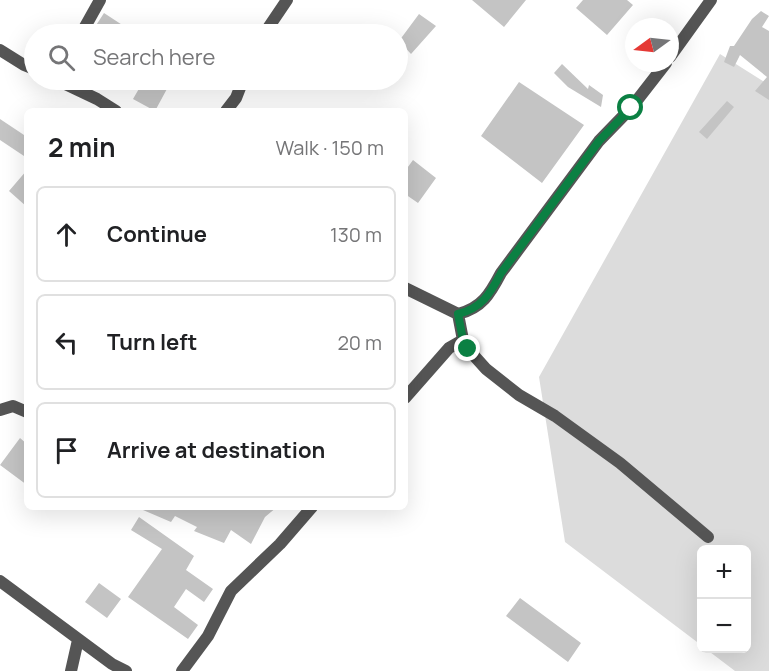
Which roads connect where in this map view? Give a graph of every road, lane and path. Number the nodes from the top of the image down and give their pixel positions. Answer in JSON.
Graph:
{"nodes":[{"id":1,"x":100,"y":0,"type":"edge"},
{"id":2,"x":287,"y":0,"type":"edge"},
{"id":3,"x":711,"y":0,"type":"edge"},
{"id":4,"x":88,"y":24,"type":"edge"},
{"id":5,"x":271,"y":24,"type":"edge"},
{"id":6,"x":679,"y":44,"type":"edge"},
{"id":7,"x":0,"y":50,"type":"edge"},
{"id":8,"x":24,"y":65,"type":"edge"},
{"id":9,"x":659,"y":72,"type":"edge"},
{"id":10,"x":78,"y":90,"type":"edge"},
{"id":11,"x":239,"y":90,"type":"edge"},
{"id":12,"x":111,"y":108,"type":"edge"},
{"id":13,"x":228,"y":108,"type":"edge"},
{"id":14,"x":408,"y":289,"type":"edge"},
{"id":15,"x":458,"y":314,"type":"junction"},
{"id":16,"x":463,"y":340,"type":"junction"},
{"id":17,"x":408,"y":395,"type":"edge"},
{"id":18,"x":0,"y":410,"type":"edge"},
{"id":19,"x":24,"y":410,"type":"edge"},
{"id":20,"x":309,"y":510,"type":"edge"},
{"id":21,"x":708,"y":537,"type":"dead end"},
{"id":22,"x":0,"y":580,"type":"edge"},
{"id":23,"x":78,"y":640,"type":"junction"},
{"id":24,"x":71,"y":671,"type":"edge"},
{"id":25,"x":126,"y":671,"type":"edge"},
{"id":26,"x":182,"y":671,"type":"edge"}],
"edges":[{"from":1,"to":4,"type":"street"},
{"from":2,"to":5,"type":"street"},
{"from":3,"to":6,"type":"street"},
{"from":7,"to":8,"type":"street"},
{"from":9,"to":15,"type":"street"},
{"from":10,"to":12,"type":"street"},
{"from":11,"to":13,"type":"street"},
{"from":14,"to":15,"type":"street"},
{"from":15,"to":16,"type":"street"},
{"from":16,"to":17,"type":"street"},
{"from":16,"to":21,"type":"street"},
{"from":18,"to":19,"type":"street"},
{"from":20,"to":26,"type":"street"},
{"from":22,"to":23,"type":"street"},
{"from":23,"to":24,"type":"street"},
{"from":23,"to":25,"type":"street"}]}
